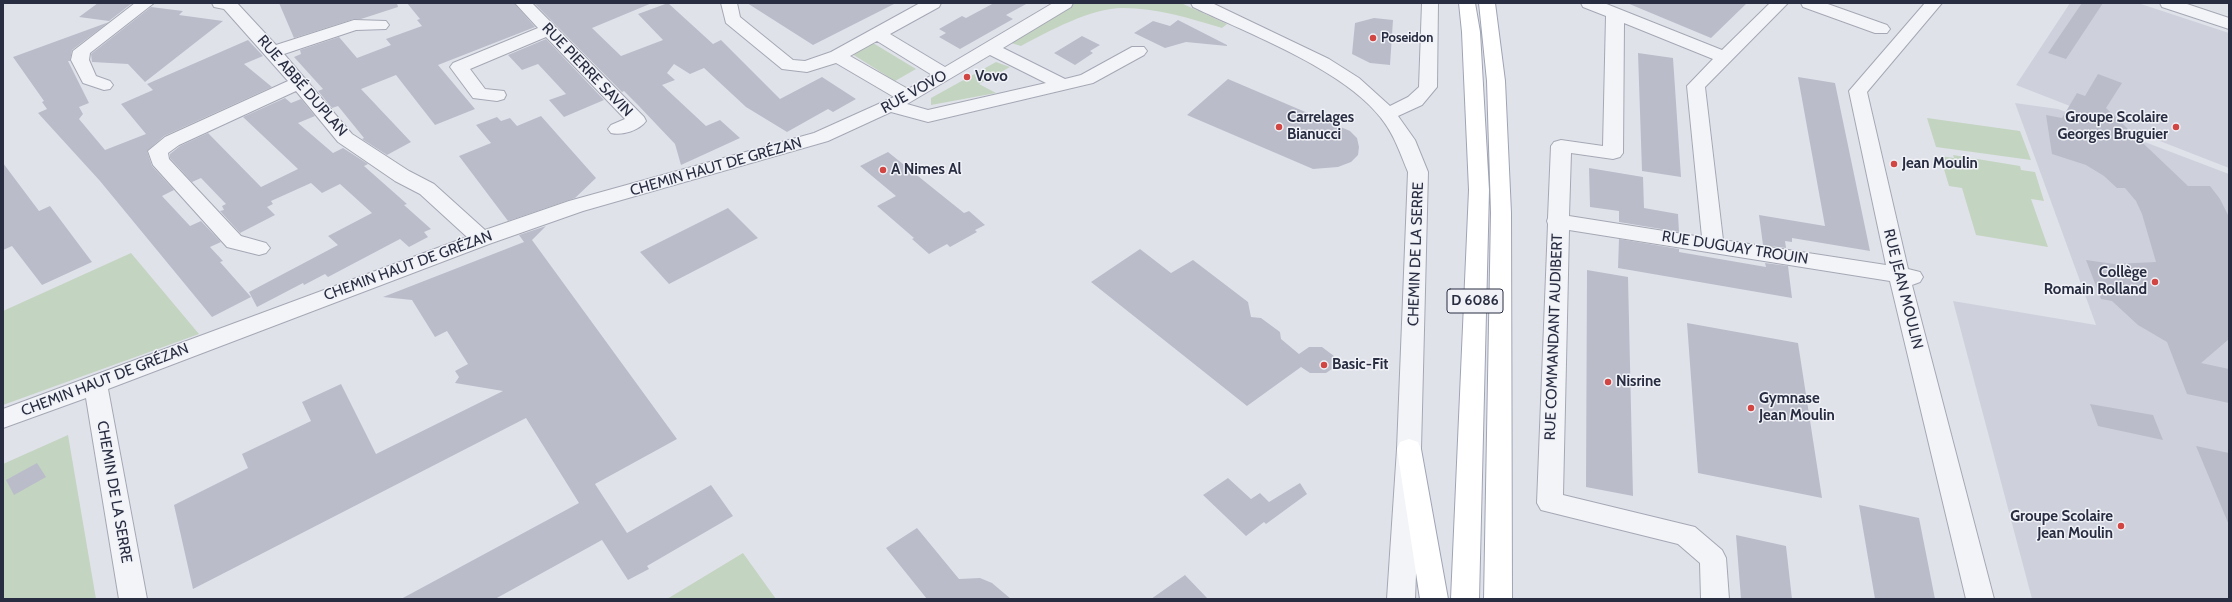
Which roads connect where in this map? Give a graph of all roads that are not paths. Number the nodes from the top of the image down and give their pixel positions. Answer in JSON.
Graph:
{"nodes":[{"id":1,"x":146,"y":3,"type":"edge"},
{"id":2,"x":227,"y":3,"type":"edge"},
{"id":3,"x":524,"y":3,"type":"edge"},
{"id":4,"x":729,"y":3,"type":"edge"},
{"id":5,"x":933,"y":3,"type":"edge"},
{"id":6,"x":1065,"y":3,"type":"edge"},
{"id":7,"x":1199,"y":3,"type":"edge"},
{"id":8,"x":1430,"y":3,"type":"edge"},
{"id":9,"x":1467,"y":3,"type":"edge"},
{"id":10,"x":1487,"y":3,"type":"edge"},
{"id":11,"x":1589,"y":3,"type":"edge"},
{"id":12,"x":1780,"y":3,"type":"edge"},
{"id":13,"x":1809,"y":3,"type":"edge"},
{"id":14,"x":1934,"y":3,"type":"edge"},
{"id":15,"x":2168,"y":3,"type":"edge"},
{"id":16,"x":1615,"y":14,"type":"junction"},
{"id":17,"x":2229,"y":24,"type":"edge"},
{"id":18,"x":380,"y":25,"type":"dead end"},
{"id":19,"x":1881,"y":29,"type":"dead end"},
{"id":20,"x":549,"y":30,"type":"junction"},
{"id":21,"x":884,"y":30,"type":"junction"},
{"id":22,"x":991,"y":49,"type":"junction"},
{"id":23,"x":1138,"y":51,"type":"dead end"},
{"id":24,"x":273,"y":52,"type":"junction"},
{"id":25,"x":837,"y":56,"type":"junction"},
{"id":26,"x":1725,"y":58,"type":"junction"},
{"id":27,"x":946,"y":75,"type":"junction"},
{"id":28,"x":299,"y":83,"type":"junction"},
{"id":29,"x":1063,"y":84,"type":"junction"},
{"id":30,"x":104,"y":85,"type":"dead end"},
{"id":31,"x":497,"y":95,"type":"dead end"},
{"id":32,"x":908,"y":97,"type":"junction"},
{"id":33,"x":891,"y":106,"type":"junction"},
{"id":34,"x":1387,"y":113,"type":"junction"},
{"id":35,"x":618,"y":130,"type":"dead end"},
{"id":36,"x":822,"y":137,"type":"joint"},
{"id":37,"x":1557,"y":221,"type":"junction"},
{"id":38,"x":482,"y":239,"type":"junction"},
{"id":39,"x":1713,"y":244,"type":"junction"},
{"id":40,"x":259,"y":248,"type":"dead end"},
{"id":41,"x":1906,"y":276,"type":"junction"},
{"id":42,"x":95,"y":384,"type":"junction"},
{"id":43,"x":3,"y":419,"type":"edge"},
{"id":44,"x":1409,"y":449,"type":"junction"},
{"id":45,"x":133,"y":599,"type":"edge"},
{"id":46,"x":1401,"y":599,"type":"edge"},
{"id":47,"x":1434,"y":599,"type":"edge"},
{"id":48,"x":1466,"y":599,"type":"edge"},
{"id":49,"x":1498,"y":599,"type":"edge"},
{"id":50,"x":1714,"y":599,"type":"edge"},
{"id":51,"x":1980,"y":599,"type":"edge"}],
"edges":[{"from":1,"to":30,"type":"street"},
{"from":2,"to":24,"type":"street","name":"RUE ABBÉ DUPLAN"},
{"from":3,"to":20,"type":"street","name":"RUE PIERRE SAVIN"},
{"from":4,"to":25,"type":"street"},
{"from":5,"to":21,"type":"street"},
{"from":6,"to":22,"type":"street","name":"RUE VOVO"},
{"from":7,"to":34,"type":"street","name":"CHEMIN DE LA SERRE"},
{"from":8,"to":34,"type":"street"},
{"from":9,"to":48,"type":"main road","number":"D 6086"},
{"from":10,"to":49,"type":"main road","number":"D 6086"},
{"from":11,"to":16,"type":"street"},
{"from":12,"to":26,"type":"street"},
{"from":13,"to":19,"type":"street"},
{"from":14,"to":41,"type":"street","name":"RUE JEAN MOULIN"},
{"from":15,"to":17,"type":"street"},
{"from":16,"to":26,"type":"street"},
{"from":16,"to":37,"type":"street","name":"RUE COMMANDANT AUDIBERT"},
{"from":18,"to":24,"type":"street"},
{"from":20,"to":31,"type":"street"},
{"from":20,"to":35,"type":"street","name":"RUE PIERRE SAVIN"},
{"from":21,"to":25,"type":"street"},
{"from":21,"to":27,"type":"street"},
{"from":22,"to":27,"type":"street","name":"RUE VOVO"},
{"from":22,"to":29,"type":"street"},
{"from":23,"to":29,"type":"street"},
{"from":24,"to":28,"type":"street","name":"RUE ABBÉ DUPLAN"},
{"from":25,"to":32,"type":"street"},
{"from":26,"to":39,"type":"street"},
{"from":27,"to":32,"type":"street","name":"RUE VOVO"},
{"from":28,"to":38,"type":"street","name":"RUE ABBÉ DUPLAN"},
{"from":28,"to":40,"type":"street"},
{"from":29,"to":33,"type":"street"},
{"from":32,"to":33,"type":"street","name":"RUE VOVO"},
{"from":33,"to":36,"type":"street","name":"RUE VOVO"},
{"from":34,"to":44,"type":"street","name":"CHEMIN DE LA SERRE"},
{"from":36,"to":38,"type":"street","name":"CHEMIN HAUT DE GRÉZAN"},
{"from":37,"to":39,"type":"street","name":"RUE DUGUAY TROUIN"},
{"from":37,"to":50,"type":"street","name":"RUE COMMANDANT AUDIBERT"},
{"from":38,"to":42,"type":"street","name":"CHEMIN HAUT DE GRÉZAN"},
{"from":39,"to":41,"type":"street","name":"RUE DUGUAY TROUIN"},
{"from":41,"to":51,"type":"street","name":"RUE JEAN MOULIN"},
{"from":42,"to":43,"type":"street","name":"CHEMIN HAUT DE GRÉZAN"},
{"from":42,"to":45,"type":"street","name":"CHEMIN DE LA SERRE"},
{"from":44,"to":46,"type":"street","name":"CHEMIN DE LA SERRE"},
{"from":44,"to":47,"type":"main road"}]}
